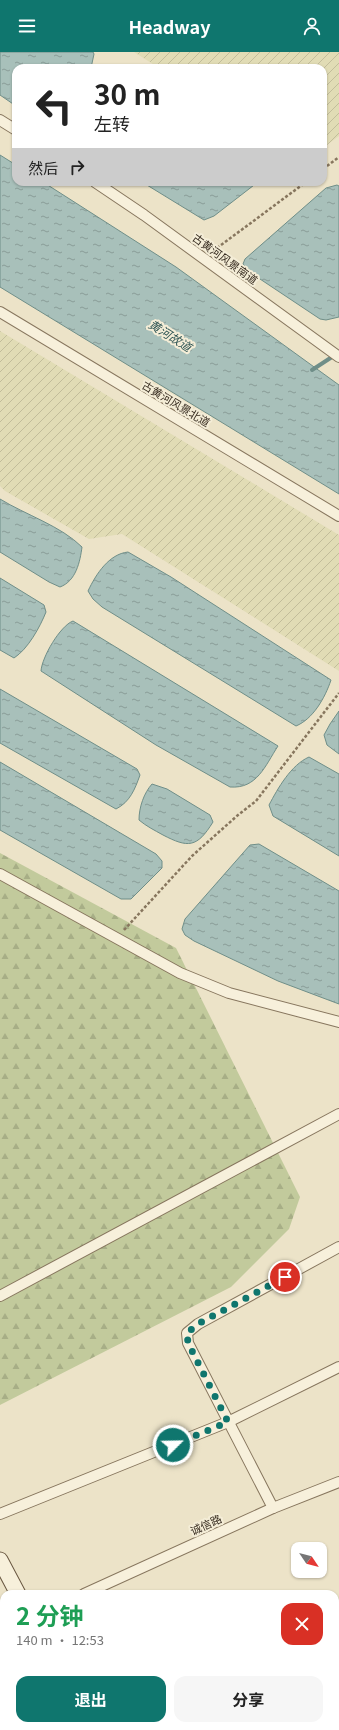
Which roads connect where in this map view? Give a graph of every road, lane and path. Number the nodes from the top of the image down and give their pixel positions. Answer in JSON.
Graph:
{"nodes":[{"id":1,"x":0,"y":120,"type":"edge"},
{"id":2,"x":12,"y":128,"type":"edge"},
{"id":3,"x":339,"y":157,"type":"edge"},
{"id":4,"x":327,"y":166,"type":"edge"},
{"id":5,"x":100,"y":186,"type":"edge"},
{"id":6,"x":301,"y":186,"type":"edge"},
{"id":7,"x":204,"y":258,"type":"junction"},
{"id":8,"x":0,"y":312,"type":"edge"},
{"id":9,"x":335,"y":355,"type":"edge"},
{"id":10,"x":339,"y":516,"type":"edge"},
{"id":11,"x":339,"y":694,"type":"edge"},
{"id":12,"x":0,"y":874,"type":"edge"},
{"id":13,"x":116,"y":938,"type":"junction"},
{"id":14,"x":339,"y":1022,"type":"edge"},
{"id":15,"x":339,"y":1114,"type":"edge"},
{"id":16,"x":339,"y":1247,"type":"edge"},
{"id":17,"x":0,"y":1296,"type":"edge"},
{"id":18,"x":339,"y":1367,"type":"edge"},
{"id":19,"x":228,"y":1422,"type":"junction"},
{"id":20,"x":339,"y":1482,"type":"edge"},
{"id":21,"x":272,"y":1508,"type":"junction"},
{"id":22,"x":0,"y":1514,"type":"edge"},
{"id":23,"x":0,"y":1560,"type":"edge"},
{"id":24,"x":16,"y":1590,"type":"edge"},
{"id":25,"x":93,"y":1590,"type":"edge"}],
"edges":[{"from":1,"to":2,"type":"street"},
{"from":3,"to":4,"type":"path"},
{"from":5,"to":7,"type":"street","name":"古黄河风景南道"},
{"from":6,"to":7,"type":"path"},
{"from":7,"to":9,"type":"street","name":"古黄河风景南道"},
{"from":8,"to":10,"type":"street","name":"古黄河风景北道"},
{"from":11,"to":13,"type":"path"},
{"from":12,"to":13,"type":"street"},
{"from":13,"to":14,"type":"street"},
{"from":15,"to":17,"type":"street"},
{"from":16,"to":19,"type":"street"},
{"from":18,"to":19,"type":"street"},
{"from":19,"to":21,"type":"street"},
{"from":19,"to":22,"type":"street"},
{"from":20,"to":21,"type":"street","name":"诚信路"},
{"from":21,"to":25,"type":"street","name":"诚信路"},
{"from":23,"to":24,"type":"main road"}]}
